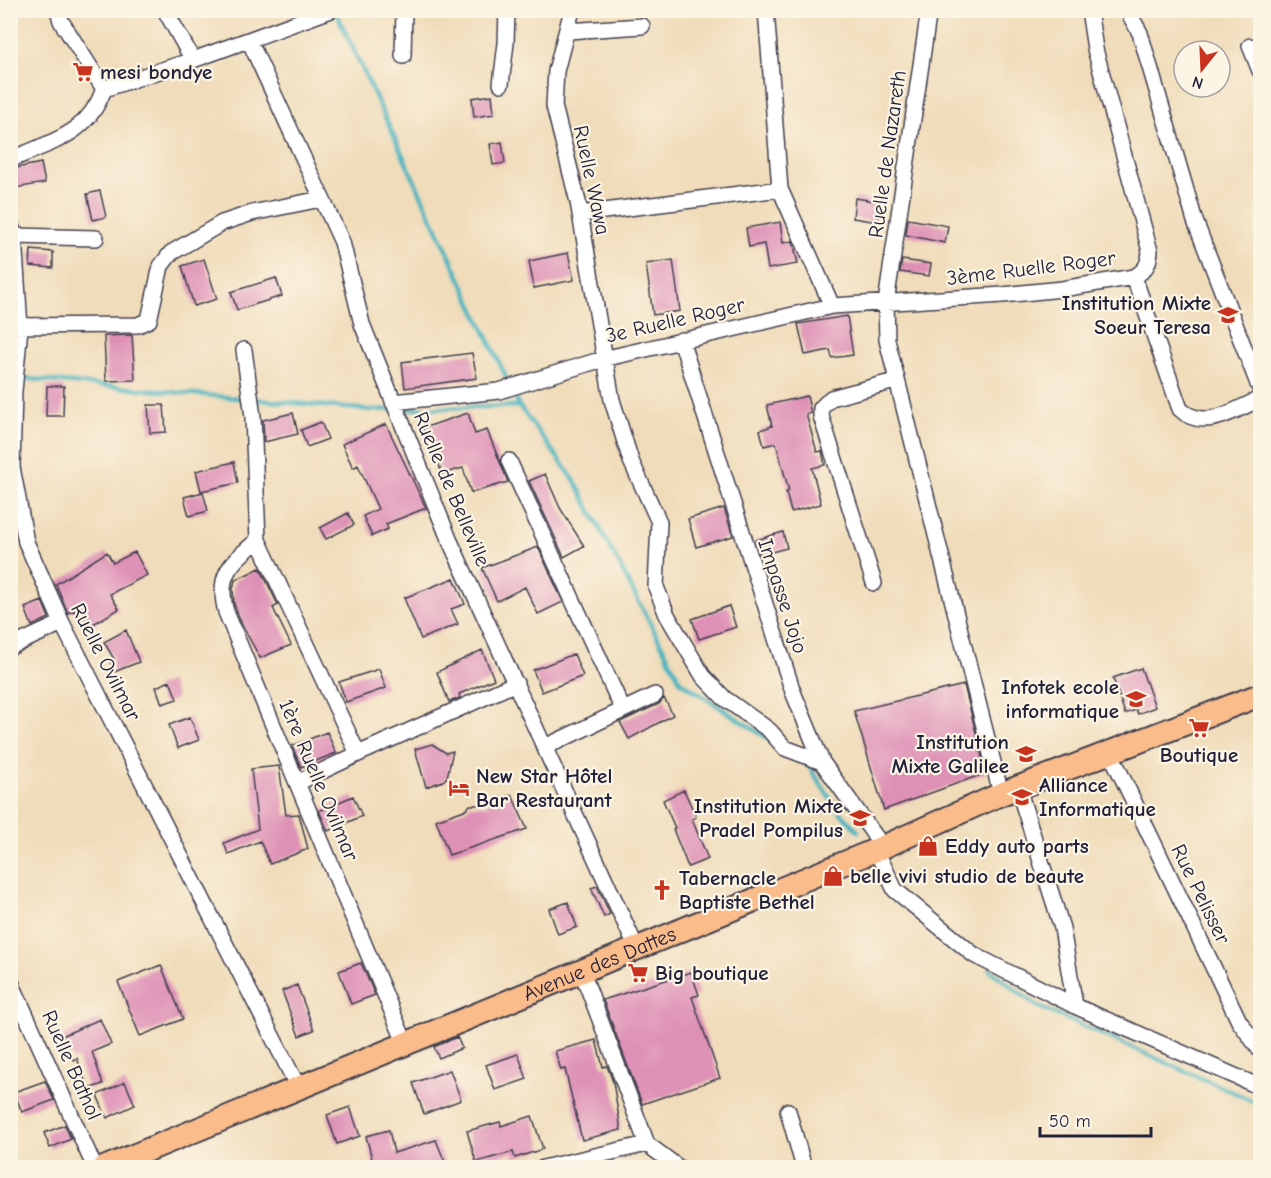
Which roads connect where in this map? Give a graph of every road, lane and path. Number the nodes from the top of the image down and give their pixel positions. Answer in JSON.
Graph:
{"nodes":[{"id":1,"x":58,"y":10,"type":"edge"},
{"id":2,"x":165,"y":10,"type":"edge"},
{"id":3,"x":404,"y":10,"type":"edge"},
{"id":4,"x":507,"y":10,"type":"edge"},
{"id":5,"x":572,"y":10,"type":"edge"},
{"id":6,"x":766,"y":10,"type":"edge"},
{"id":7,"x":929,"y":10,"type":"edge"},
{"id":8,"x":1089,"y":10,"type":"edge"},
{"id":9,"x":1127,"y":10,"type":"edge"},
{"id":10,"x":326,"y":12,"type":"edge"},
{"id":11,"x":642,"y":26,"type":"dead end"},
{"id":12,"x":568,"y":31,"type":"junction"},
{"id":13,"x":249,"y":40,"type":"junction"},
{"id":14,"x":1250,"y":46,"type":"dead end"},
{"id":15,"x":404,"y":56,"type":"dead end"},
{"id":16,"x":193,"y":60,"type":"junction"},
{"id":17,"x":1260,"y":70,"type":"edge"},
{"id":18,"x":501,"y":84,"type":"dead end"},
{"id":19,"x":104,"y":89,"type":"junction"},
{"id":20,"x":10,"y":160,"type":"edge"},
{"id":21,"x":780,"y":189,"type":"junction"},
{"id":22,"x":321,"y":199,"type":"junction"},
{"id":23,"x":580,"y":214,"type":"junction"},
{"id":24,"x":12,"y":229,"type":"edge"},
{"id":25,"x":96,"y":238,"type":"dead end"},
{"id":26,"x":1134,"y":277,"type":"junction"},
{"id":27,"x":886,"y":303,"type":"junction"},
{"id":28,"x":832,"y":306,"type":"junction"},
{"id":29,"x":15,"y":327,"type":"edge"},
{"id":30,"x":681,"y":340,"type":"junction"},
{"id":31,"x":244,"y":350,"type":"dead end"},
{"id":32,"x":603,"y":359,"type":"junction"},
{"id":33,"x":895,"y":381,"type":"junction"},
{"id":34,"x":1260,"y":389,"type":"edge"},
{"id":35,"x":1260,"y":399,"type":"edge"},
{"id":36,"x":394,"y":408,"type":"junction"},
{"id":37,"x":509,"y":461,"type":"dead end"},
{"id":38,"x":11,"y":467,"type":"edge"},
{"id":39,"x":258,"y":540,"type":"junction"},
{"id":40,"x":26,"y":542,"type":"junction"},
{"id":41,"x":10,"y":546,"type":"edge"},
{"id":42,"x":874,"y":583,"type":"dead end"},
{"id":43,"x":62,"y":623,"type":"junction"},
{"id":44,"x":10,"y":647,"type":"edge"},
{"id":45,"x":516,"y":683,"type":"junction"},
{"id":46,"x":655,"y":695,"type":"dead end"},
{"id":47,"x":1260,"y":695,"type":"edge"},
{"id":48,"x":623,"y":710,"type":"junction"},
{"id":49,"x":545,"y":747,"type":"junction"},
{"id":50,"x":1110,"y":752,"type":"junction"},
{"id":51,"x":358,"y":754,"type":"junction"},
{"id":52,"x":822,"y":762,"type":"junction"},
{"id":53,"x":297,"y":783,"type":"junction"},
{"id":54,"x":1009,"y":791,"type":"junction"},
{"id":55,"x":880,"y":848,"type":"junction"},
{"id":56,"x":636,"y":947,"type":"junction"},
{"id":57,"x":582,"y":972,"type":"junction"},
{"id":58,"x":10,"y":980,"type":"edge"},
{"id":59,"x":1075,"y":1006,"type":"junction"},
{"id":60,"x":406,"y":1045,"type":"junction"},
{"id":61,"x":1260,"y":1050,"type":"edge"},
{"id":62,"x":298,"y":1087,"type":"junction"},
{"id":63,"x":1260,"y":1087,"type":"edge"},
{"id":64,"x":788,"y":1111,"type":"dead end"},
{"id":65,"x":647,"y":1144,"type":"junction"},
{"id":66,"x":95,"y":1167,"type":"edge"},
{"id":67,"x":104,"y":1167,"type":"edge"},
{"id":68,"x":543,"y":1167,"type":"edge"},
{"id":69,"x":679,"y":1167,"type":"edge"},
{"id":70,"x":804,"y":1167,"type":"edge"}],
"edges":[{"from":1,"to":19,"type":"street"},
{"from":2,"to":16,"type":"street"},
{"from":3,"to":15,"type":"street"},
{"from":4,"to":18,"type":"street"},
{"from":5,"to":12,"type":"street","name":"Ruelle Wawa"},
{"from":6,"to":21,"type":"street"},
{"from":7,"to":27,"type":"street","name":"Ruelle de Nazareth"},
{"from":8,"to":26,"type":"street","name":"3ème Ruelle Roger"},
{"from":9,"to":34,"type":"street"},
{"from":10,"to":13,"type":"street"},
{"from":11,"to":12,"type":"street"},
{"from":12,"to":23,"type":"street","name":"Ruelle Wawa"},
{"from":13,"to":16,"type":"street"},
{"from":13,"to":22,"type":"street","name":"Ruelle de Belleville"},
{"from":14,"to":17,"type":"street"},
{"from":16,"to":19,"type":"street"},
{"from":19,"to":20,"type":"street"},
{"from":21,"to":23,"type":"street"},
{"from":21,"to":28,"type":"street"},
{"from":22,"to":29,"type":"street"},
{"from":22,"to":36,"type":"street","name":"Ruelle de Belleville"},
{"from":23,"to":32,"type":"street","name":"Ruelle Wawa"},
{"from":24,"to":25,"type":"street"},
{"from":24,"to":29,"type":"street","name":"Ruelle Ovilmar"},
{"from":26,"to":27,"type":"street","name":"3ème Ruelle Roger"},
{"from":26,"to":35,"type":"street"},
{"from":27,"to":28,"type":"street","name":"3ème Ruelle Roger"},
{"from":27,"to":33,"type":"street","name":"Ruelle de Nazareth"},
{"from":28,"to":30,"type":"street","name":"3e Ruelle Roger"},
{"from":29,"to":38,"type":"street","name":"Ruelle Ovilmar"},
{"from":30,"to":32,"type":"street","name":"3e Ruelle Roger"},
{"from":30,"to":52,"type":"street","name":"Impasse Jojo"},
{"from":31,"to":39,"type":"street"},
{"from":32,"to":36,"type":"street","name":"3e Ruelle Roger"},
{"from":32,"to":52,"type":"street","name":"Ruelle Wawa"},
{"from":33,"to":42,"type":"street"},
{"from":33,"to":54,"type":"street","name":"Ruelle de Nazareth"},
{"from":36,"to":45,"type":"street","name":"Ruelle de Belleville"},
{"from":37,"to":48,"type":"street"},
{"from":38,"to":40,"type":"street","name":"Ruelle Ovilmar"},
{"from":39,"to":51,"type":"street"},
{"from":39,"to":53,"type":"street","name":"1ère Ruelle Ovilmar"},
{"from":40,"to":41,"type":"street"},
{"from":40,"to":43,"type":"street","name":"Ruelle Ovilmar"},
{"from":43,"to":44,"type":"street"},
{"from":43,"to":62,"type":"street","name":"Ruelle Ovilmar"},
{"from":45,"to":49,"type":"street","name":"Ruelle de Belleville"},
{"from":45,"to":51,"type":"street"},
{"from":46,"to":48,"type":"street"},
{"from":47,"to":50,"type":"main road","name":"Avenue des Dattes"},
{"from":48,"to":49,"type":"street"},
{"from":49,"to":56,"type":"street","name":"Ruelle de Belleville"},
{"from":50,"to":54,"type":"main road","name":"Avenue des Dattes"},
{"from":50,"to":61,"type":"street","name":"Rue Pelisser"},
{"from":51,"to":53,"type":"street"},
{"from":52,"to":55,"type":"street","name":"Impasse Jojo"},
{"from":53,"to":60,"type":"street","name":"1ère Ruelle Ovilmar"},
{"from":54,"to":55,"type":"main road","name":"Avenue des Dattes"},
{"from":54,"to":59,"type":"street","name":"Ruelle de Nazareth"},
{"from":55,"to":56,"type":"main road","name":"Avenue des Dattes"},
{"from":55,"to":59,"type":"street","name":"Impasse Jojo"},
{"from":56,"to":57,"type":"main road","name":"Avenue des Dattes"},
{"from":57,"to":60,"type":"main road","name":"Avenue des Dattes"},
{"from":57,"to":65,"type":"street"},
{"from":58,"to":66,"type":"street","name":"Ruelle Bathol"},
{"from":59,"to":63,"type":"street","name":"Impasse Jojo"},
{"from":60,"to":62,"type":"main road","name":"Avenue des Dattes"},
{"from":62,"to":67,"type":"main road","name":"Avenue des Dattes"},
{"from":64,"to":70,"type":"street"},
{"from":65,"to":68,"type":"street"},
{"from":65,"to":69,"type":"street"}]}
